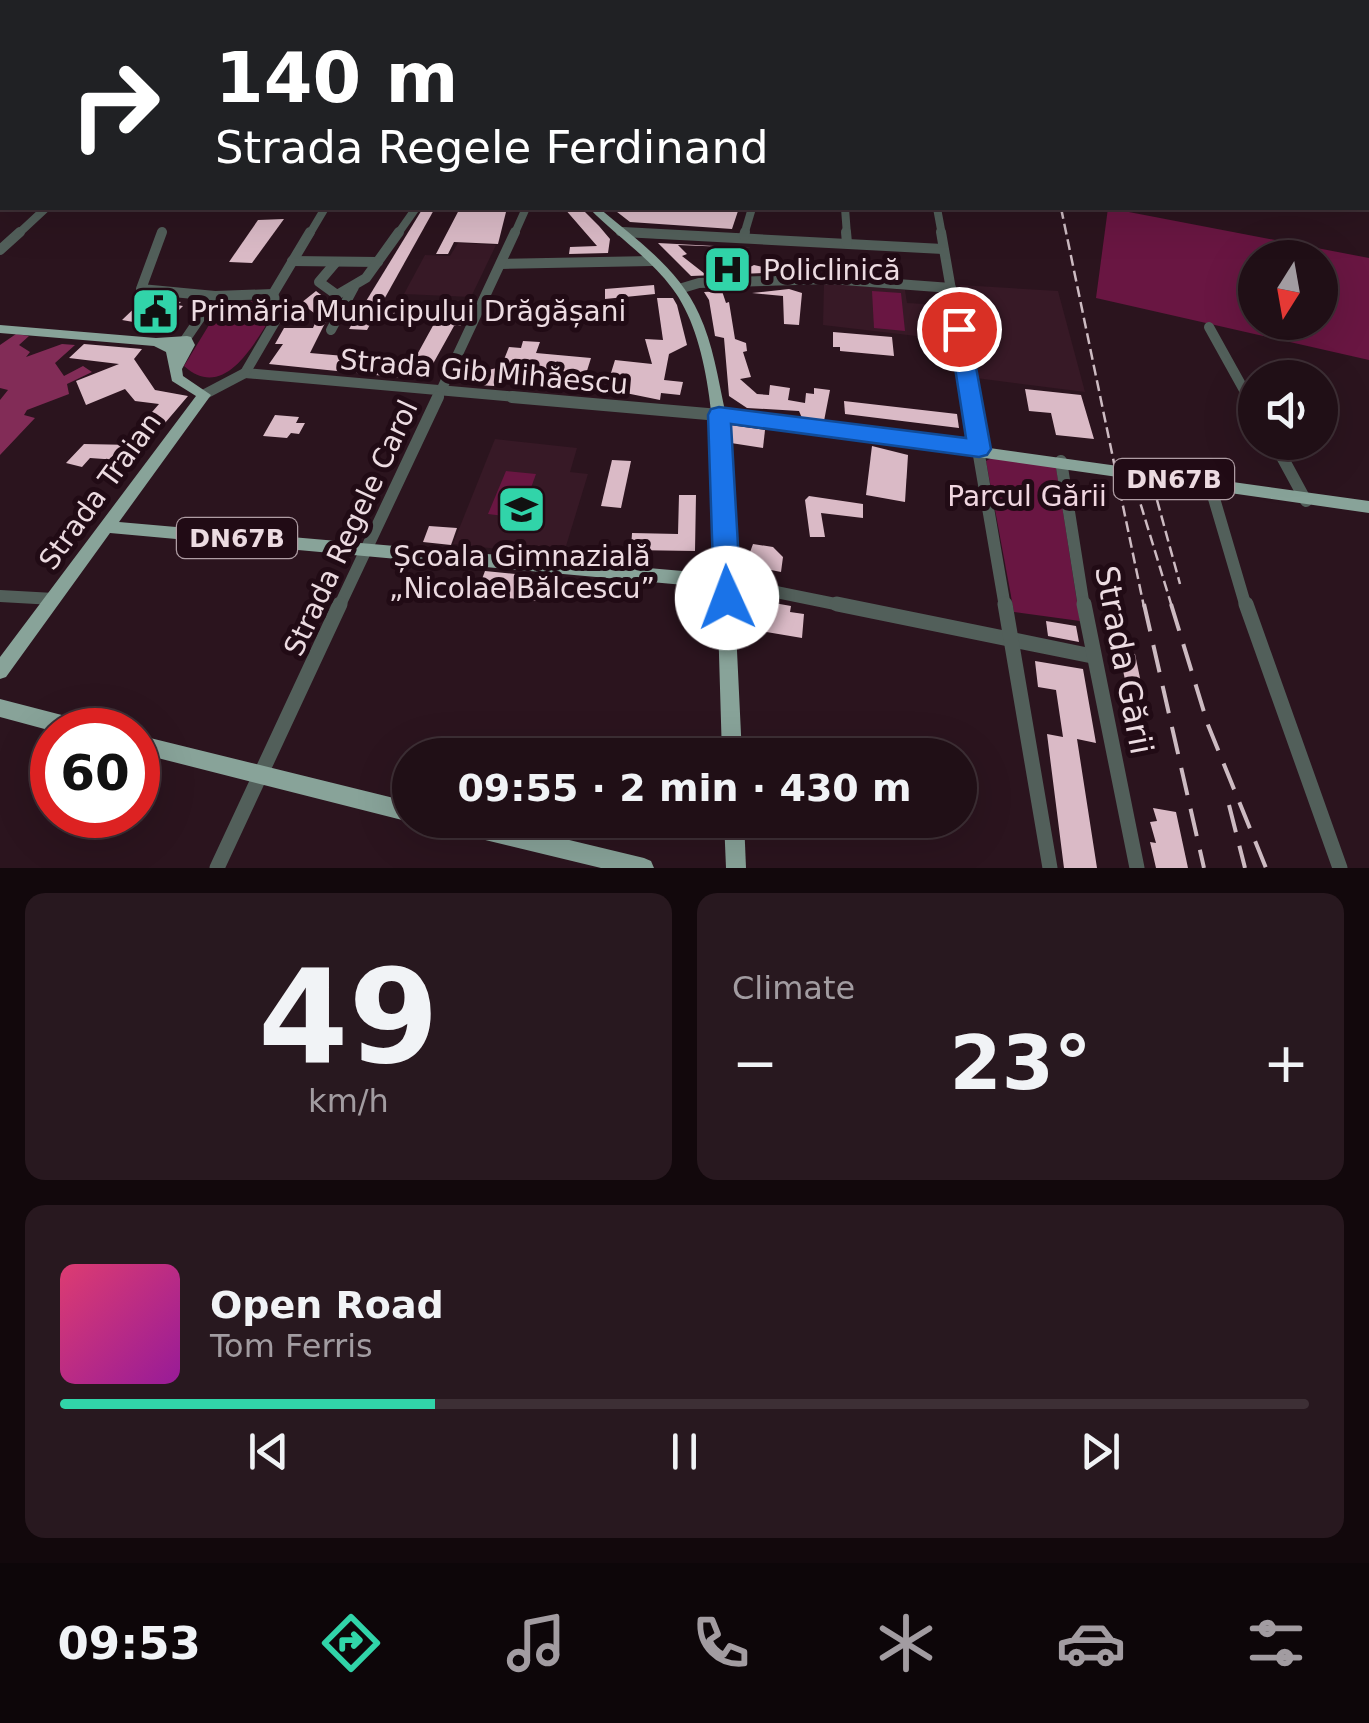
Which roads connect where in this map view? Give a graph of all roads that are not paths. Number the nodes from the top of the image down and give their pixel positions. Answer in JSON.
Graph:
{"nodes":[{"id":1,"x":44,"y":210,"type":"edge"},
{"id":2,"x":324,"y":210,"type":"edge"},
{"id":3,"x":415,"y":210,"type":"edge"},
{"id":4,"x":525,"y":210,"type":"edge"},
{"id":5,"x":596,"y":210,"type":"edge"},
{"id":6,"x":751,"y":210,"type":"edge"},
{"id":7,"x":845,"y":210,"type":"edge"},
{"id":8,"x":937,"y":210,"type":"edge"},
{"id":9,"x":162,"y":232,"type":"dead end"},
{"id":10,"x":620,"y":232,"type":"junction"},
{"id":11,"x":744,"y":236,"type":"junction"},
{"id":12,"x":0,"y":238,"type":"edge"},
{"id":13,"x":14,"y":238,"type":"junction"},
{"id":14,"x":848,"y":243,"type":"junction"},
{"id":15,"x":943,"y":249,"type":"junction"},
{"id":16,"x":0,"y":250,"type":"edge"},
{"id":17,"x":292,"y":261,"type":"junction"},
{"id":18,"x":652,"y":261,"type":"junction"},
{"id":19,"x":336,"y":262,"type":"junction"},
{"id":20,"x":378,"y":262,"type":"junction"},
{"id":21,"x":501,"y":264,"type":"junction"},
{"id":22,"x":354,"y":287,"type":"junction"},
{"id":23,"x":679,"y":288,"type":"junction"},
{"id":24,"x":951,"y":288,"type":"junction"},
{"id":25,"x":273,"y":294,"type":"junction"},
{"id":26,"x":215,"y":296,"type":"junction"},
{"id":27,"x":1209,"y":326,"type":"dead end"},
{"id":28,"x":0,"y":329,"type":"edge"},
{"id":29,"x":331,"y":330,"type":"dead end"},
{"id":30,"x":178,"y":346,"type":"junction"},
{"id":31,"x":245,"y":373,"type":"junction"},
{"id":32,"x":1238,"y":378,"type":"edge"},
{"id":33,"x":444,"y":390,"type":"junction"},
{"id":34,"x":204,"y":394,"type":"junction"},
{"id":35,"x":719,"y":415,"type":"junction"},
{"id":36,"x":979,"y":449,"type":"junction"},
{"id":37,"x":1284,"y":460,"type":"edge"},
{"id":38,"x":1060,"y":461,"type":"junction"},
{"id":39,"x":1210,"y":485,"type":"junction"},
{"id":40,"x":1306,"y":501,"type":"junction"},
{"id":41,"x":1369,"y":507,"type":"edge"},
{"id":42,"x":108,"y":527,"type":"junction"},
{"id":43,"x":366,"y":549,"type":"junction"},
{"id":44,"x":727,"y":582,"type":"junction"},
{"id":45,"x":0,"y":596,"type":"edge"},
{"id":46,"x":54,"y":599,"type":"junction"},
{"id":47,"x":1012,"y":642,"type":"junction"},
{"id":48,"x":1092,"y":656,"type":"junction"},
{"id":49,"x":0,"y":671,"type":"edge"},
{"id":50,"x":0,"y":708,"type":"edge"},
{"id":51,"x":30,"y":716,"type":"edge"},
{"id":52,"x":732,"y":738,"type":"edge"},
{"id":53,"x":160,"y":750,"type":"edge"},
{"id":54,"x":262,"y":776,"type":"junction"},
{"id":55,"x":392,"y":808,"type":"edge"},
{"id":56,"x":519,"y":838,"type":"edge"},
{"id":57,"x":735,"y":838,"type":"edge"},
{"id":58,"x":216,"y":868,"type":"edge"},
{"id":59,"x":644,"y":868,"type":"edge"},
{"id":60,"x":736,"y":868,"type":"edge"},
{"id":61,"x":1050,"y":868,"type":"edge"},
{"id":62,"x":1137,"y":868,"type":"edge"},
{"id":63,"x":1340,"y":868,"type":"edge"}],
"edges":[{"from":1,"to":13,"type":"street"},
{"from":2,"to":17,"type":"street"},
{"from":3,"to":20,"type":"street"},
{"from":4,"to":21,"type":"street","name":"Strada Regele Carol"},
{"from":5,"to":10,"type":"main road"},
{"from":6,"to":11,"type":"street"},
{"from":7,"to":14,"type":"street"},
{"from":8,"to":15,"type":"street"},
{"from":9,"to":26,"type":"street"},
{"from":10,"to":11,"type":"street"},
{"from":10,"to":18,"type":"main road"},
{"from":11,"to":14,"type":"street"},
{"from":12,"to":13,"type":"street"},
{"from":13,"to":16,"type":"street"},
{"from":14,"to":15,"type":"street"},
{"from":15,"to":24,"type":"street"},
{"from":17,"to":19,"type":"street"},
{"from":17,"to":25,"type":"street"},
{"from":18,"to":21,"type":"street"},
{"from":18,"to":23,"type":"main road"},
{"from":19,"to":20,"type":"street"},
{"from":19,"to":22,"type":"street"},
{"from":20,"to":22,"type":"street"},
{"from":21,"to":33,"type":"street","name":"Strada Regele Carol"},
{"from":22,"to":29,"type":"street"},
{"from":23,"to":24,"type":"street"},
{"from":23,"to":35,"type":"main road"},
{"from":24,"to":36,"type":"street"},
{"from":25,"to":26,"type":"street"},
{"from":25,"to":31,"type":"street"},
{"from":26,"to":30,"type":"street"},
{"from":27,"to":32,"type":"street"},
{"from":28,"to":30,"type":"main road"},
{"from":30,"to":34,"type":"main road"},
{"from":31,"to":33,"type":"street","name":"Strada Gib Mihăescu","number":"DN67B"},
{"from":31,"to":34,"type":"street"},
{"from":33,"to":35,"type":"street","name":"Strada Gib Mihăescu","number":"DN67B"},
{"from":33,"to":43,"type":"street","name":"Strada Regele Carol"},
{"from":34,"to":42,"type":"main road","name":"Strada Traian"},
{"from":35,"to":36,"type":"main road","number":"DN67B"},
{"from":35,"to":44,"type":"main road"},
{"from":36,"to":38,"type":"main road","number":"DN67B"},
{"from":36,"to":47,"type":"street"},
{"from":37,"to":40,"type":"street"},
{"from":38,"to":39,"type":"main road","number":"DN67B"},
{"from":38,"to":48,"type":"street","name":"Strada Gării"},
{"from":39,"to":40,"type":"main road","number":"DN67B"},
{"from":39,"to":63,"type":"street"},
{"from":40,"to":41,"type":"main road","number":"DN67B"},
{"from":42,"to":43,"type":"main road","number":"DN67B"},
{"from":42,"to":46,"type":"main road","name":"Strada Traian"},
{"from":43,"to":44,"type":"main road","number":"DN67B"},
{"from":43,"to":54,"type":"street","name":"Strada Regele Carol"},
{"from":44,"to":47,"type":"street"},
{"from":44,"to":52,"type":"main road"},
{"from":45,"to":46,"type":"street"},
{"from":46,"to":49,"type":"main road","name":"Strada Traian"},
{"from":47,"to":48,"type":"street"},
{"from":47,"to":61,"type":"street"},
{"from":48,"to":62,"type":"street","name":"Strada Gării"},
{"from":50,"to":51,"type":"main road"},
{"from":53,"to":54,"type":"main road"},
{"from":54,"to":55,"type":"main road"},
{"from":54,"to":58,"type":"street","name":"Strada Regele Carol"},
{"from":56,"to":59,"type":"main road"},
{"from":57,"to":60,"type":"main road"}]}
